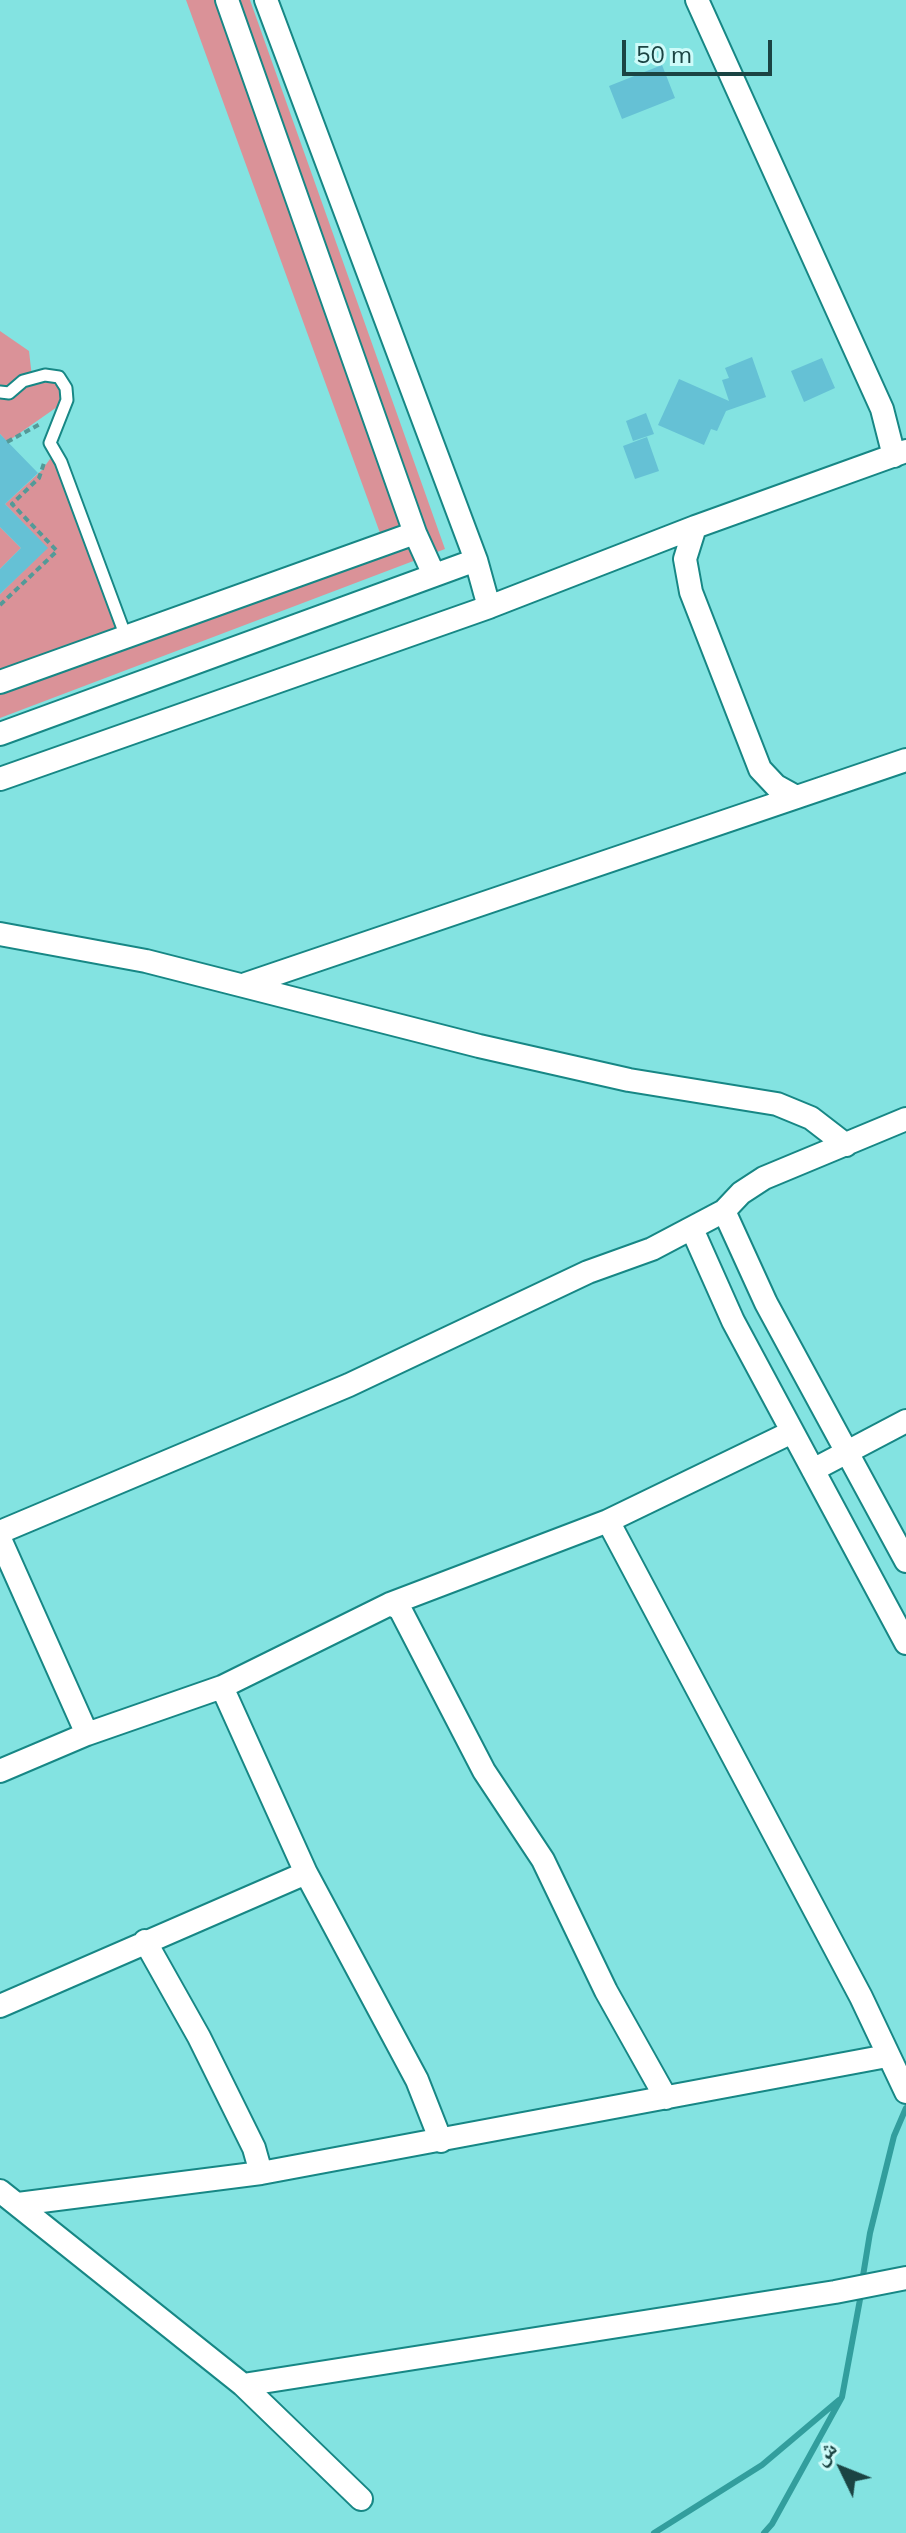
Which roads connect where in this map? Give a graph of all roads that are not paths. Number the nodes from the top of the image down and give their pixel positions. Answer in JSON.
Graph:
{"nodes":[{"id":1,"x":227,"y":0,"type":"edge"},
{"id":2,"x":266,"y":0,"type":"edge"},
{"id":3,"x":697,"y":0,"type":"edge"},
{"id":4,"x":0,"y":392,"type":"edge"},
{"id":5,"x":900,"y":454,"type":"edge"},
{"id":6,"x":695,"y":527,"type":"junction"},
{"id":7,"x":415,"y":533,"type":"junction"},
{"id":8,"x":476,"y":560,"type":"junction"},
{"id":9,"x":434,"y":575,"type":"junction"},
{"id":10,"x":489,"y":607,"type":"junction"},
{"id":11,"x":126,"y":637,"type":"junction"},
{"id":12,"x":0,"y":682,"type":"edge"},
{"id":13,"x":0,"y":734,"type":"edge"},
{"id":14,"x":906,"y":760,"type":"edge"},
{"id":15,"x":760,"y":769,"type":"junction"},
{"id":16,"x":0,"y":779,"type":"edge"},
{"id":17,"x":796,"y":797,"type":"junction"},
{"id":18,"x":744,"y":815,"type":"junction"},
{"id":19,"x":0,"y":934,"type":"edge"},
{"id":20,"x":246,"y":984,"type":"junction"},
{"id":21,"x":906,"y":1119,"type":"edge"},
{"id":22,"x":846,"y":1145,"type":"junction"},
{"id":23,"x":724,"y":1211,"type":"junction"},
{"id":24,"x":692,"y":1229,"type":"junction"},
{"id":25,"x":906,"y":1421,"type":"edge"},
{"id":26,"x":792,"y":1432,"type":"junction"},
{"id":27,"x":847,"y":1451,"type":"junction"},
{"id":28,"x":813,"y":1470,"type":"junction"},
{"id":29,"x":608,"y":1521,"type":"junction"},
{"id":30,"x":0,"y":1532,"type":"edge"},
{"id":31,"x":0,"y":1539,"type":"edge"},
{"id":32,"x":906,"y":1561,"type":"edge"},
{"id":33,"x":390,"y":1604,"type":"junction"},
{"id":34,"x":906,"y":1643,"type":"edge"},
{"id":35,"x":222,"y":1687,"type":"junction"},
{"id":36,"x":87,"y":1734,"type":"junction"},
{"id":37,"x":0,"y":1771,"type":"edge"},
{"id":38,"x":306,"y":1873,"type":"junction"},
{"id":39,"x":145,"y":1941,"type":"junction"},
{"id":40,"x":0,"y":2006,"type":"edge"},
{"id":41,"x":887,"y":2056,"type":"junction"},
{"id":42,"x":906,"y":2092,"type":"edge"},
{"id":43,"x":666,"y":2098,"type":"junction"},
{"id":44,"x":441,"y":2141,"type":"junction"},
{"id":45,"x":261,"y":2173,"type":"junction"},
{"id":46,"x":0,"y":2191,"type":"edge"},
{"id":47,"x":18,"y":2204,"type":"junction"},
{"id":48,"x":906,"y":2278,"type":"edge"},
{"id":49,"x":243,"y":2385,"type":"junction"},
{"id":50,"x":361,"y":2499,"type":"dead end"}],
"edges":[{"from":1,"to":7,"type":"street"},
{"from":2,"to":8,"type":"street"},
{"from":3,"to":5,"type":"street"},
{"from":4,"to":11,"type":"lane"},
{"from":5,"to":6,"type":"street"},
{"from":6,"to":10,"type":"street"},
{"from":6,"to":15,"type":"street"},
{"from":7,"to":9,"type":"street"},
{"from":7,"to":11,"type":"street"},
{"from":8,"to":9,"type":"street"},
{"from":8,"to":10,"type":"street"},
{"from":9,"to":13,"type":"street"},
{"from":10,"to":16,"type":"street"},
{"from":11,"to":12,"type":"street"},
{"from":14,"to":17,"type":"street"},
{"from":15,"to":17,"type":"street"},
{"from":15,"to":18,"type":"street"},
{"from":17,"to":18,"type":"street"},
{"from":18,"to":20,"type":"street"},
{"from":19,"to":20,"type":"street"},
{"from":20,"to":22,"type":"street"},
{"from":21,"to":22,"type":"street"},
{"from":22,"to":23,"type":"street"},
{"from":23,"to":24,"type":"street"},
{"from":23,"to":27,"type":"street"},
{"from":24,"to":26,"type":"street"},
{"from":24,"to":30,"type":"street"},
{"from":25,"to":27,"type":"street"},
{"from":26,"to":28,"type":"street"},
{"from":26,"to":29,"type":"street"},
{"from":27,"to":28,"type":"street"},
{"from":27,"to":32,"type":"street"},
{"from":28,"to":34,"type":"street"},
{"from":29,"to":33,"type":"street"},
{"from":29,"to":41,"type":"street"},
{"from":31,"to":36,"type":"street"},
{"from":33,"to":35,"type":"street"},
{"from":33,"to":43,"type":"street"},
{"from":35,"to":36,"type":"street"},
{"from":35,"to":38,"type":"street"},
{"from":36,"to":37,"type":"street"},
{"from":38,"to":39,"type":"street"},
{"from":38,"to":44,"type":"street"},
{"from":39,"to":40,"type":"street"},
{"from":39,"to":45,"type":"street"},
{"from":41,"to":42,"type":"street"},
{"from":41,"to":43,"type":"street"},
{"from":43,"to":44,"type":"street"},
{"from":44,"to":45,"type":"street"},
{"from":45,"to":47,"type":"street"},
{"from":46,"to":47,"type":"street"},
{"from":47,"to":49,"type":"street"},
{"from":48,"to":49,"type":"street"},
{"from":49,"to":50,"type":"street"}]}
